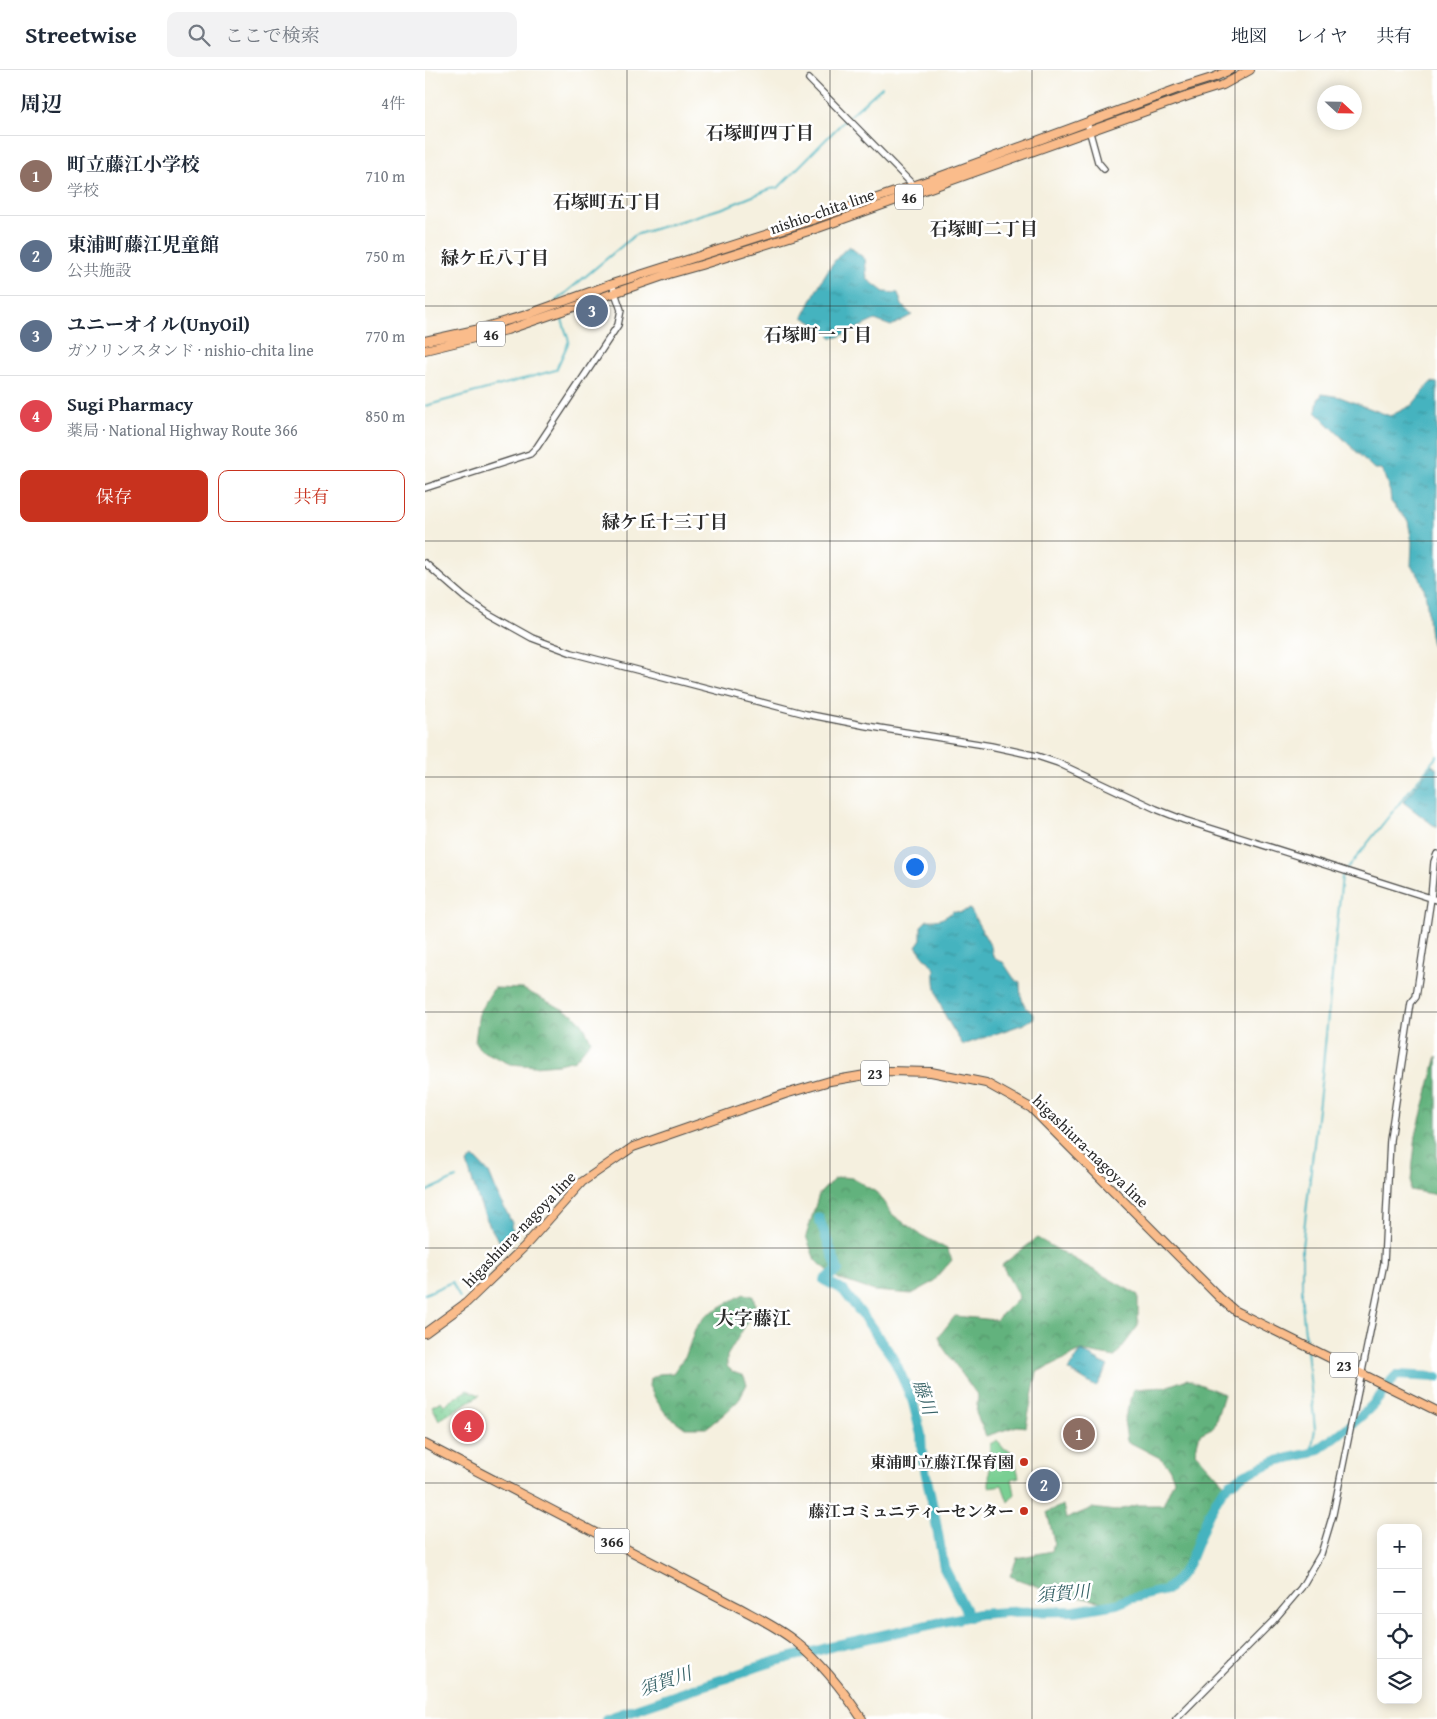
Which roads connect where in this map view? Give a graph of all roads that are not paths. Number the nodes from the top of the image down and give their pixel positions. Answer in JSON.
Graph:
{"nodes":[{"id":1,"x":1230,"y":70,"type":"edge"},
{"id":2,"x":1250,"y":70,"type":"edge"},
{"id":3,"x":809,"y":79,"type":"dead end"},
{"id":4,"x":1087,"y":122,"type":"junction"},
{"id":5,"x":1091,"y":132,"type":"junction"},
{"id":6,"x":1104,"y":169,"type":"dead end"},
{"id":7,"x":914,"y":185,"type":"junction"},
{"id":8,"x":919,"y":193,"type":"junction"},
{"id":9,"x":614,"y":288,"type":"junction"},
{"id":10,"x":558,"y":308,"type":"junction"},
{"id":11,"x":425,"y":341,"type":"edge"},
{"id":12,"x":425,"y":350,"type":"edge"},
{"id":13,"x":425,"y":488,"type":"edge"},
{"id":14,"x":425,"y":563,"type":"edge"},
{"id":15,"x":1437,"y":854,"type":"edge"},
{"id":16,"x":1434,"y":899,"type":"edge"},
{"id":17,"x":425,"y":1333,"type":"edge"},
{"id":18,"x":1362,"y":1374,"type":"junction"},
{"id":19,"x":1437,"y":1412,"type":"edge"},
{"id":20,"x":425,"y":1444,"type":"edge"},
{"id":21,"x":862,"y":1719,"type":"edge"},
{"id":22,"x":1176,"y":1719,"type":"edge"}],
"edges":[{"from":1,"to":4,"type":"main road","name":"nishio-chita line","number":"46"},
{"from":2,"to":5,"type":"main road","name":"nishio-chita line","number":"46"},
{"from":3,"to":7,"type":"street"},
{"from":4,"to":5,"type":"street"},
{"from":4,"to":7,"type":"main road","name":"nishio-chita line","number":"46"},
{"from":5,"to":6,"type":"street"},
{"from":5,"to":8,"type":"main road","name":"nishio-chita line","number":"46"},
{"from":7,"to":8,"type":"street"},
{"from":7,"to":9,"type":"main road","name":"nishio-chita line","number":"46"},
{"from":8,"to":9,"type":"main road","name":"nishio-chita line","number":"46"},
{"from":9,"to":10,"type":"main road","name":"nishio-chita line","number":"46"},
{"from":9,"to":13,"type":"street"},
{"from":10,"to":11,"type":"main road","name":"nishio-chita line","number":"46"},
{"from":10,"to":12,"type":"main road","name":"nishio-chita line","number":"46"},
{"from":14,"to":16,"type":"street"},
{"from":15,"to":16,"type":"street"},
{"from":16,"to":18,"type":"street"},
{"from":17,"to":18,"type":"main road","name":"higashiura-nagoya line","number":"23"},
{"from":18,"to":19,"type":"main road","name":"higashiura-nagoya line","number":"23"},
{"from":18,"to":22,"type":"street"},
{"from":20,"to":21,"type":"main road","number":"366"}]}
